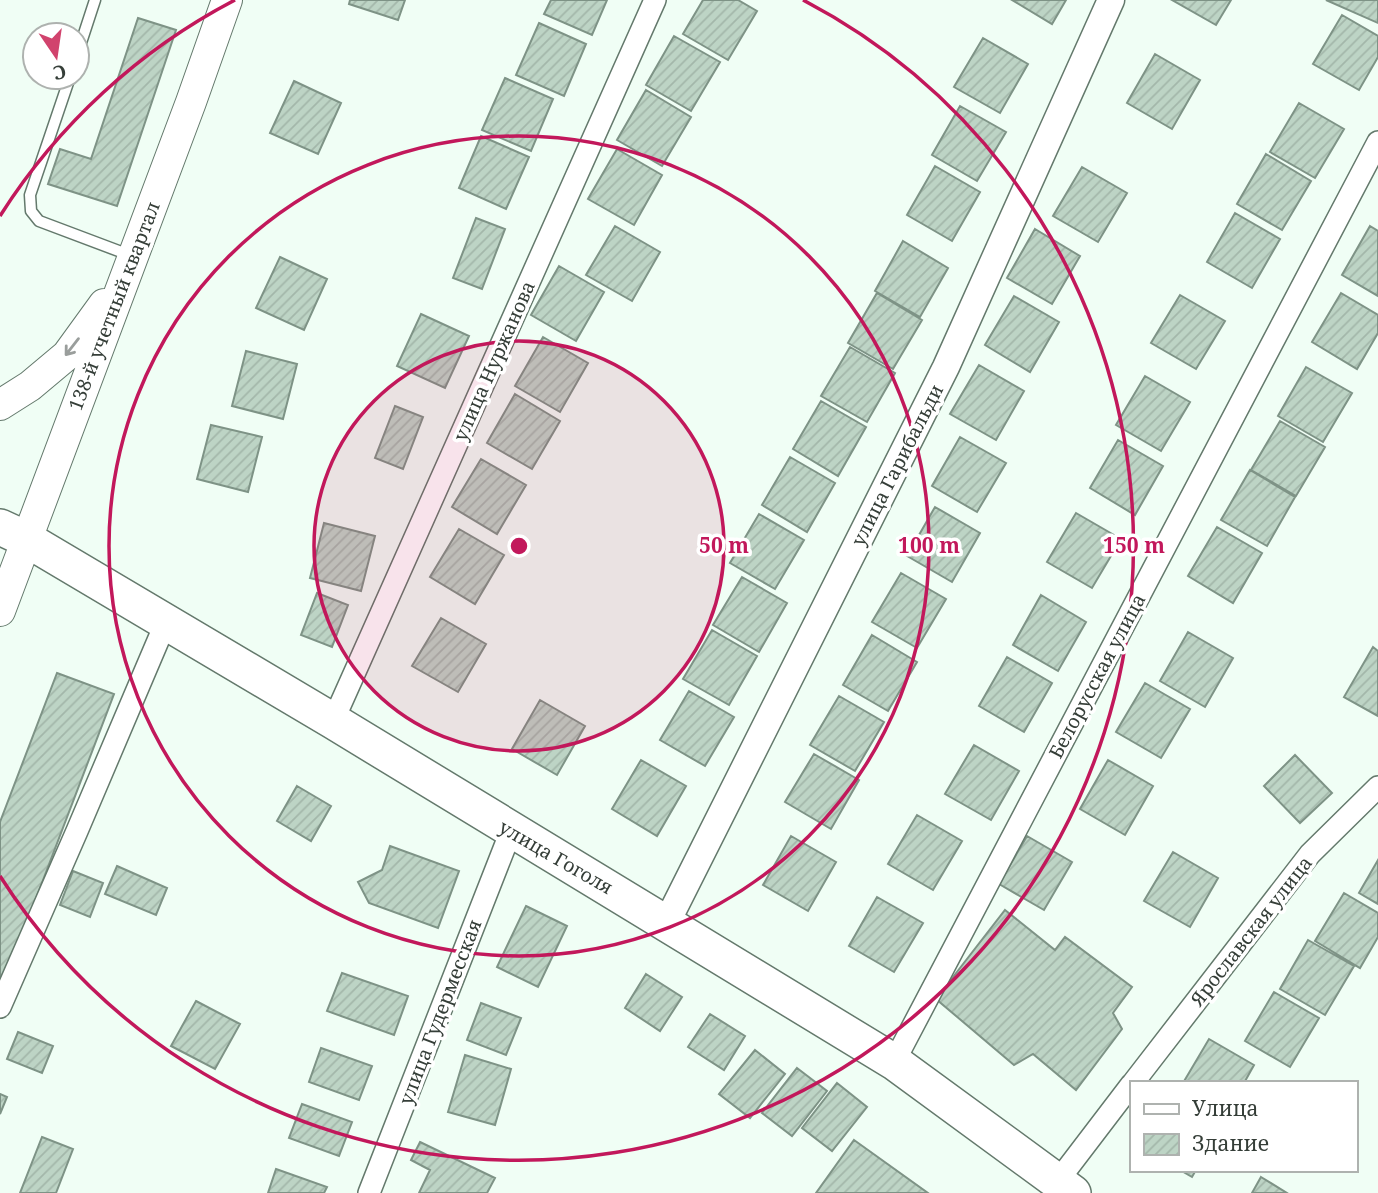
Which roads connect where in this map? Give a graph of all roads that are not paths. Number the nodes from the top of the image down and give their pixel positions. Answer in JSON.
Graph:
{"nodes":[{"id":1,"x":95,"y":0,"type":"edge"},
{"id":2,"x":227,"y":0,"type":"edge"},
{"id":3,"x":655,"y":0,"type":"edge"},
{"id":4,"x":1111,"y":0,"type":"edge"},
{"id":5,"x":88,"y":21,"type":"edge"},
{"id":6,"x":65,"y":91,"type":"edge"},
{"id":7,"x":1378,"y":142,"type":"edge"},
{"id":8,"x":130,"y":264,"type":"junction"},
{"id":9,"x":0,"y":405,"type":"edge"},
{"id":10,"x":9,"y":529,"type":"edge"},
{"id":11,"x":0,"y":611,"type":"edge"},
{"id":12,"x":166,"y":622,"type":"junction"},
{"id":13,"x":334,"y":721,"type":"junction"},
{"id":14,"x":1378,"y":787,"type":"edge"},
{"id":15,"x":511,"y":831,"type":"junction"},
{"id":16,"x":667,"y":922,"type":"junction"},
{"id":17,"x":0,"y":1007,"type":"edge"},
{"id":18,"x":894,"y":1062,"type":"junction"},
{"id":19,"x":1134,"y":1081,"type":"edge"},
{"id":20,"x":1130,"y":1087,"type":"edge"},
{"id":21,"x":1065,"y":1187,"type":"edge"},
{"id":22,"x":369,"y":1193,"type":"edge"}],
"edges":[{"from":1,"to":5,"type":"lane"},
{"from":2,"to":8,"type":"main road","name":"138-й учетный квартал"},
{"from":3,"to":13,"type":"street","name":"улица Нуржанова"},
{"from":4,"to":16,"type":"street","name":"улица Гарибальди"},
{"from":6,"to":8,"type":"lane"},
{"from":7,"to":18,"type":"street","name":"Белорусская улица"},
{"from":8,"to":9,"type":"main road","one_way":true},
{"from":8,"to":10,"type":"main road","name":"138-й учетный квартал"},
{"from":10,"to":11,"type":"main road","name":"138-й учетный квартал"},
{"from":10,"to":12,"type":"highway","name":"улица Гоголя"},
{"from":12,"to":13,"type":"highway","name":"улица Гоголя"},
{"from":12,"to":17,"type":"street"},
{"from":13,"to":15,"type":"highway","name":"улица Гоголя"},
{"from":14,"to":19,"type":"street","name":"Ярославская улица"},
{"from":15,"to":16,"type":"highway","name":"улица Гоголя"},
{"from":15,"to":22,"type":"street","name":"улица Гудермесская"},
{"from":16,"to":18,"type":"highway","name":"улица Гоголя"},
{"from":18,"to":21,"type":"highway","name":"улица Гоголя"},
{"from":20,"to":21,"type":"street","name":"Ярославская улица"}]}
